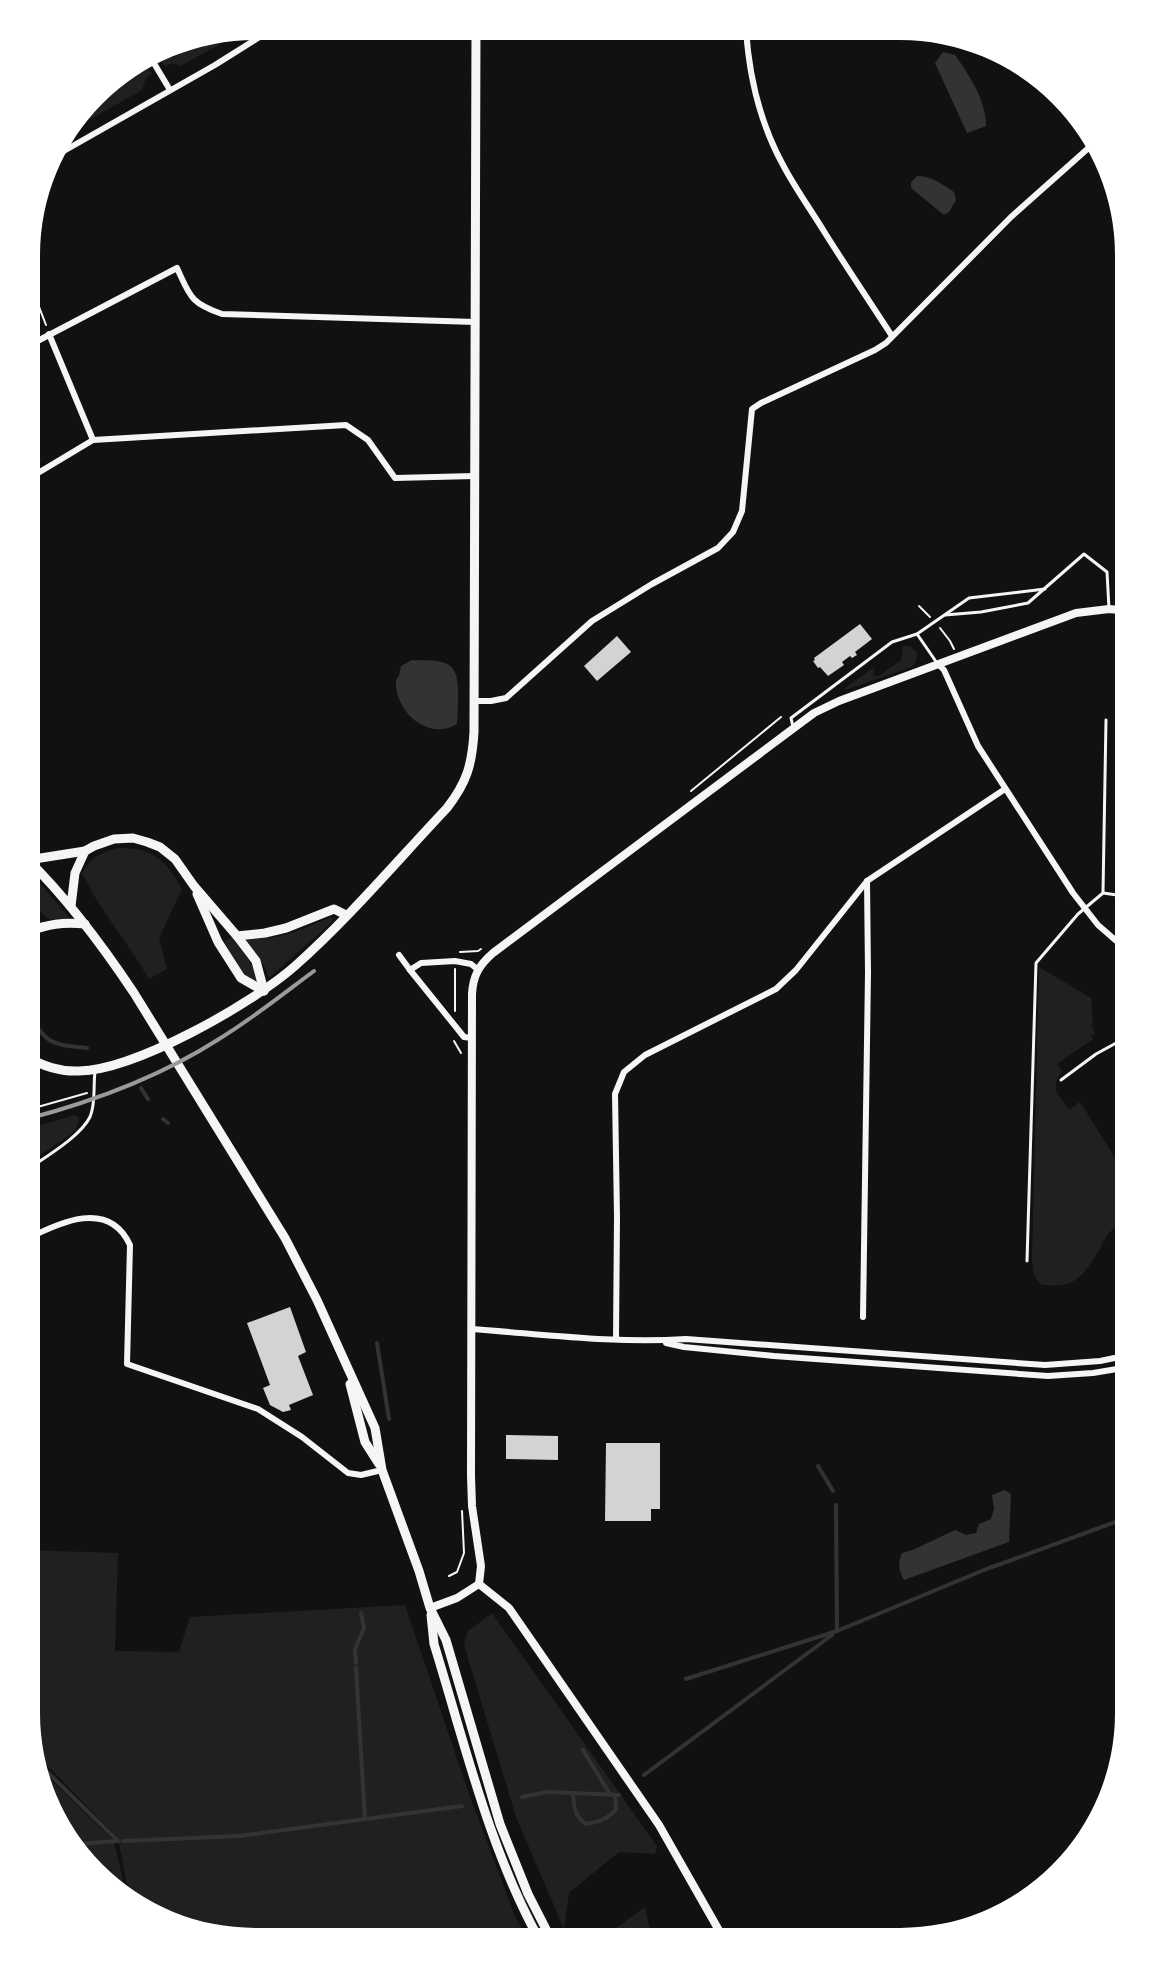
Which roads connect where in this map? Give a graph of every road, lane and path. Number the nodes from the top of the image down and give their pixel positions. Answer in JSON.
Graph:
{"nodes":[{"id":1,"x":255,"y":40,"type":"edge"},
{"id":2,"x":476,"y":40,"type":"edge"},
{"id":3,"x":747,"y":40,"type":"edge"},
{"id":4,"x":155,"y":65,"type":"edge"},
{"id":5,"x":170,"y":90,"type":"junction"},
{"id":6,"x":68,"y":148,"type":"edge"},
{"id":7,"x":1087,"y":150,"type":"edge"},
{"id":8,"x":40,"y":310,"type":"edge"},
{"id":9,"x":475,"y":322,"type":"junction"},
{"id":10,"x":49,"y":334,"type":"junction"},
{"id":11,"x":892,"y":336,"type":"junction"},
{"id":12,"x":40,"y":339,"type":"edge"},
{"id":13,"x":93,"y":440,"type":"junction"},
{"id":14,"x":40,"y":472,"type":"edge"},
{"id":15,"x":474,"y":476,"type":"junction"},
{"id":16,"x":1045,"y":589,"type":"junction"},
{"id":17,"x":919,"y":606,"type":"dead end"},
{"id":18,"x":1109,"y":609,"type":"junction"},
{"id":19,"x":1115,"y":610,"type":"edge"},
{"id":20,"x":944,"y":616,"type":"junction"},
{"id":21,"x":931,"y":618,"type":"dead end"},
{"id":22,"x":939,"y":627,"type":"dead end"},
{"id":23,"x":917,"y":634,"type":"junction"},
{"id":24,"x":954,"y":650,"type":"dead end"},
{"id":25,"x":938,"y":664,"type":"junction"},
{"id":26,"x":474,"y":701,"type":"junction"},
{"id":27,"x":781,"y":717,"type":"dead end"},
{"id":28,"x":1106,"y":720,"type":"dead end"},
{"id":29,"x":793,"y":727,"type":"junction"},
{"id":30,"x":1005,"y":789,"type":"junction"},
{"id":31,"x":689,"y":793,"type":"dead end"},
{"id":32,"x":85,"y":851,"type":"junction"},
{"id":33,"x":40,"y":858,"type":"edge"},
{"id":34,"x":40,"y":873,"type":"edge"},
{"id":35,"x":867,"y":881,"type":"junction"},
{"id":36,"x":194,"y":886,"type":"junction"},
{"id":37,"x":1103,"y":893,"type":"junction"},
{"id":38,"x":1115,"y":895,"type":"edge"},
{"id":39,"x":71,"y":906,"type":"junction"},
{"id":40,"x":1084,"y":909,"type":"junction"},
{"id":41,"x":346,"y":915,"type":"junction"},
{"id":42,"x":85,"y":924,"type":"junction"},
{"id":43,"x":40,"y":927,"type":"edge"},
{"id":44,"x":237,"y":936,"type":"junction"},
{"id":45,"x":1115,"y":940,"type":"edge"},
{"id":46,"x":487,"y":945,"type":"dead end"},
{"id":47,"x":399,"y":955,"type":"dead end"},
{"id":48,"x":455,"y":961,"type":"junction"},
{"id":49,"x":477,"y":969,"type":"junction"},
{"id":50,"x":410,"y":970,"type":"junction"},
{"id":51,"x":264,"y":991,"type":"junction"},
{"id":52,"x":456,"y":1027,"type":"junction"},
{"id":53,"x":472,"y":1038,"type":"junction"},
{"id":54,"x":1115,"y":1044,"type":"edge"},
{"id":55,"x":40,"y":1063,"type":"edge"},
{"id":56,"x":95,"y":1070,"type":"junction"},
{"id":57,"x":1061,"y":1080,"type":"dead end"},
{"id":58,"x":92,"y":1092,"type":"junction"},
{"id":59,"x":40,"y":1106,"type":"edge"},
{"id":60,"x":40,"y":1161,"type":"edge"},
{"id":61,"x":40,"y":1233,"type":"edge"},
{"id":62,"x":1027,"y":1261,"type":"dead end"},
{"id":63,"x":863,"y":1317,"type":"dead end"},
{"id":64,"x":471,"y":1329,"type":"junction"},
{"id":65,"x":616,"y":1339,"type":"junction"},
{"id":66,"x":659,"y":1341,"type":"junction"},
{"id":67,"x":1115,"y":1358,"type":"edge"},
{"id":68,"x":1115,"y":1369,"type":"edge"},
{"id":69,"x":382,"y":1470,"type":"junction"},
{"id":70,"x":479,"y":1584,"type":"junction"},
{"id":71,"x":430,"y":1608,"type":"junction"},
{"id":72,"x":533,"y":1928,"type":"edge"},
{"id":73,"x":545,"y":1928,"type":"edge"},
{"id":74,"x":718,"y":1928,"type":"edge"}],
"edges":[{"from":1,"to":5,"type":"street"},
{"from":2,"to":9,"type":"main road"},
{"from":3,"to":11,"type":"street"},
{"from":4,"to":5,"type":"street"},
{"from":5,"to":6,"type":"street"},
{"from":7,"to":11,"type":"street"},
{"from":8,"to":10,"type":"path"},
{"from":9,"to":10,"type":"street"},
{"from":9,"to":15,"type":"main road"},
{"from":10,"to":12,"type":"street"},
{"from":10,"to":13,"type":"street"},
{"from":11,"to":26,"type":"street"},
{"from":13,"to":14,"type":"street"},
{"from":13,"to":15,"type":"street"},
{"from":15,"to":26,"type":"main road"},
{"from":16,"to":18,"type":"lane"},
{"from":16,"to":20,"type":"lane"},
{"from":16,"to":20,"type":"lane"},
{"from":17,"to":21,"type":"path"},
{"from":18,"to":19,"type":"street"},
{"from":18,"to":25,"type":"street"},
{"from":20,"to":23,"type":"lane"},
{"from":22,"to":24,"type":"path"},
{"from":23,"to":25,"type":"lane"},
{"from":23,"to":29,"type":"lane"},
{"from":25,"to":29,"type":"street"},
{"from":25,"to":30,"type":"street"},
{"from":26,"to":41,"type":"main road"},
{"from":27,"to":31,"type":"path"},
{"from":28,"to":37,"type":"lane"},
{"from":29,"to":49,"type":"street"},
{"from":30,"to":35,"type":"street"},
{"from":30,"to":40,"type":"street"},
{"from":32,"to":33,"type":"main road"},
{"from":32,"to":36,"type":"main road"},
{"from":32,"to":39,"type":"main road"},
{"from":34,"to":39,"type":"main road"},
{"from":35,"to":63,"type":"street"},
{"from":35,"to":65,"type":"street"},
{"from":36,"to":44,"type":"main road"},
{"from":36,"to":51,"type":"main road"},
{"from":37,"to":38,"type":"lane"},
{"from":37,"to":40,"type":"lane"},
{"from":39,"to":42,"type":"main road"},
{"from":40,"to":45,"type":"street"},
{"from":40,"to":62,"type":"lane"},
{"from":41,"to":44,"type":"main road"},
{"from":41,"to":51,"type":"main road"},
{"from":42,"to":43,"type":"main road"},
{"from":42,"to":69,"type":"main road"},
{"from":44,"to":51,"type":"main road"},
{"from":46,"to":48,"type":"path"},
{"from":47,"to":50,"type":"street"},
{"from":48,"to":49,"type":"street"},
{"from":48,"to":50,"type":"street"},
{"from":48,"to":52,"type":"path"},
{"from":49,"to":53,"type":"street"},
{"from":50,"to":52,"type":"street"},
{"from":51,"to":56,"type":"main road"},
{"from":52,"to":53,"type":"street"},
{"from":53,"to":64,"type":"street"},
{"from":54,"to":57,"type":"lane"},
{"from":55,"to":56,"type":"main road"},
{"from":56,"to":58,"type":"lane"},
{"from":58,"to":59,"type":"path"},
{"from":58,"to":60,"type":"lane"},
{"from":61,"to":69,"type":"street"},
{"from":64,"to":65,"type":"street"},
{"from":64,"to":70,"type":"street"},
{"from":65,"to":66,"type":"street"},
{"from":66,"to":67,"type":"street"},
{"from":66,"to":68,"type":"street"},
{"from":69,"to":71,"type":"main road"},
{"from":70,"to":71,"type":"street"},
{"from":70,"to":74,"type":"street"},
{"from":71,"to":72,"type":"main road"},
{"from":71,"to":73,"type":"main road"}]}
